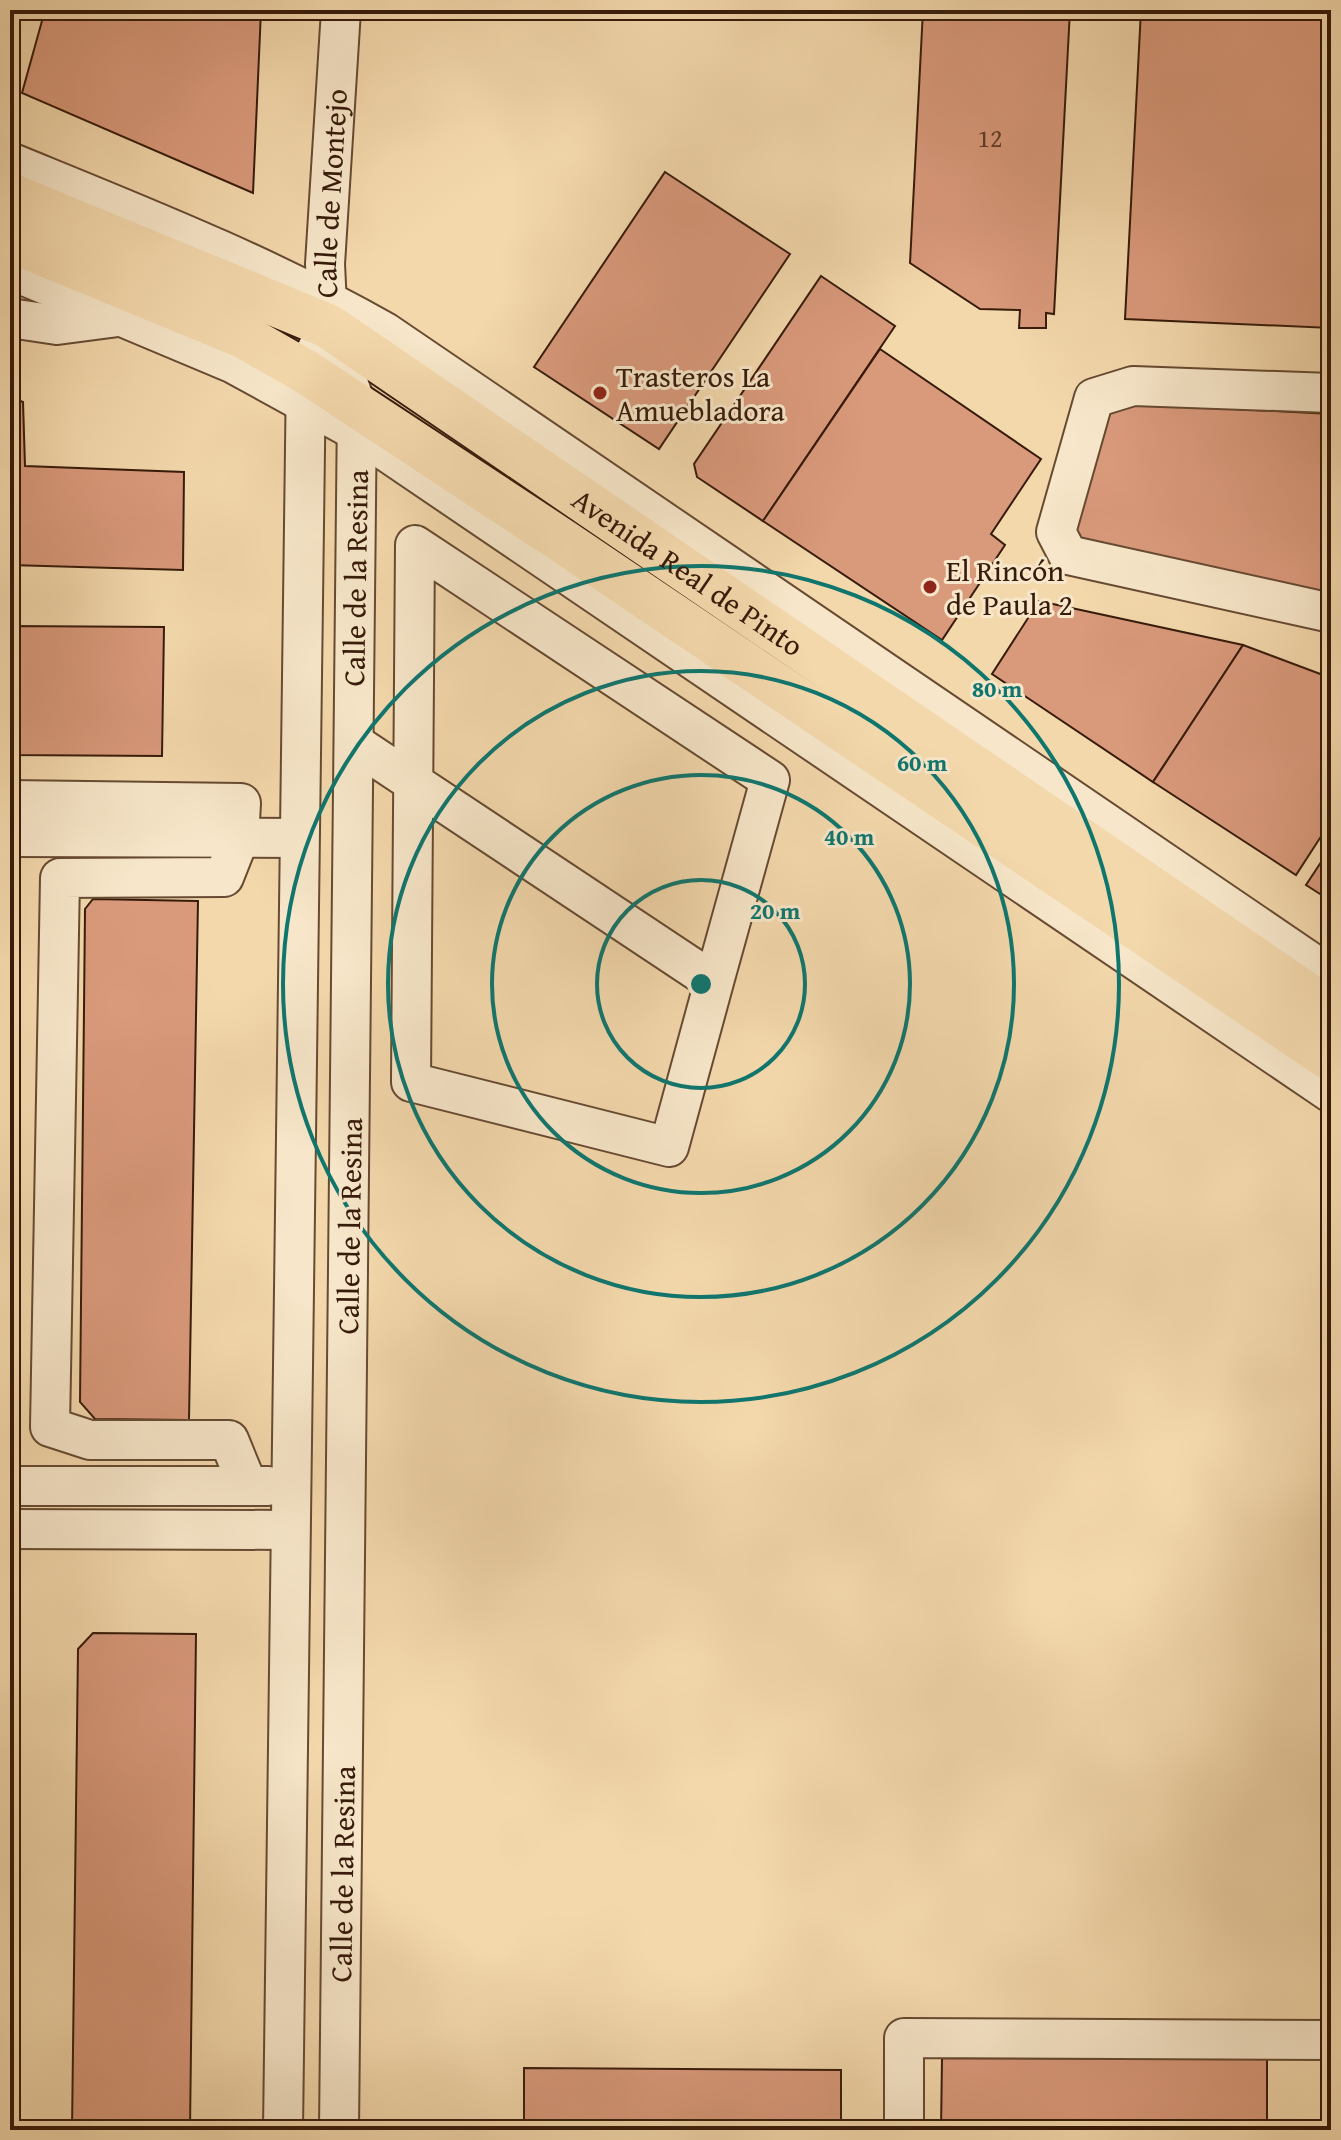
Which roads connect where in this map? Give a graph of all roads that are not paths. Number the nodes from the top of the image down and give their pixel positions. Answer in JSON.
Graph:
{"nodes":[{"id":1,"x":341,"y":10,"type":"edge"},
{"id":2,"x":10,"y":162,"type":"edge"},
{"id":3,"x":10,"y":195,"type":"edge"},
{"id":4,"x":10,"y":240,"type":"edge"},
{"id":5,"x":10,"y":270,"type":"edge"},
{"id":6,"x":326,"y":312,"type":"junction"},
{"id":7,"x":121,"y":317,"type":"junction"},
{"id":8,"x":10,"y":318,"type":"edge"},
{"id":9,"x":305,"y":388,"type":"junction"},
{"id":10,"x":1331,"y":393,"type":"edge"},
{"id":11,"x":356,"y":419,"type":"junction"},
{"id":12,"x":1331,"y":613,"type":"edge"},
{"id":13,"x":354,"y":743,"type":"junction"},
{"id":14,"x":414,"y":782,"type":"junction"},
{"id":15,"x":10,"y":800,"type":"edge"},
{"id":16,"x":10,"y":837,"type":"edge"},
{"id":17,"x":249,"y":838,"type":"junction"},
{"id":18,"x":299,"y":838,"type":"junction"},
{"id":19,"x":1331,"y":976,"type":"edge"},
{"id":20,"x":714,"y":982,"type":"junction"},
{"id":21,"x":1331,"y":1011,"type":"edge"},
{"id":22,"x":1331,"y":1059,"type":"edge"},
{"id":23,"x":1331,"y":1093,"type":"edge"},
{"id":24,"x":247,"y":1484,"type":"junction"},
{"id":25,"x":10,"y":1486,"type":"edge"},
{"id":26,"x":291,"y":1487,"type":"junction"},
{"id":27,"x":10,"y":1529,"type":"edge"},
{"id":28,"x":290,"y":1530,"type":"junction"},
{"id":29,"x":1331,"y":2040,"type":"edge"},
{"id":30,"x":283,"y":2130,"type":"edge"},
{"id":31,"x":339,"y":2130,"type":"edge"},
{"id":32,"x":904,"y":2130,"type":"edge"}],
"edges":[{"from":1,"to":6,"type":"street","name":"Calle de Montejo"},
{"from":2,"to":6,"type":"street"},
{"from":3,"to":6,"type":"main road","name":"Avenida Real de Pinto"},
{"from":4,"to":9,"type":"main road","name":"Avenida Real de Pinto"},
{"from":5,"to":7,"type":"street"},
{"from":6,"to":9,"type":"street","name":"Calle de Montejo"},
{"from":6,"to":11,"type":"street","name":"Calle de la Resina"},
{"from":6,"to":19,"type":"street"},
{"from":6,"to":21,"type":"main road","name":"Avenida Real de Pinto"},
{"from":7,"to":8,"type":"street"},
{"from":7,"to":9,"type":"street"},
{"from":9,"to":11,"type":"main road","name":"Avenida Real de Pinto"},
{"from":9,"to":18,"type":"street","name":"Calle de la Resina"},
{"from":10,"to":12,"type":"street"},
{"from":11,"to":13,"type":"street","name":"Calle de la Resina"},
{"from":11,"to":22,"type":"main road","name":"Avenida Real de Pinto"},
{"from":11,"to":23,"type":"street"},
{"from":13,"to":14,"type":"street"},
{"from":13,"to":31,"type":"street","name":"Calle de la Resina"},
{"from":14,"to":20,"type":"street"},
{"from":14,"to":20,"type":"street"},
{"from":14,"to":20,"type":"street"},
{"from":15,"to":17,"type":"street"},
{"from":16,"to":17,"type":"street"},
{"from":17,"to":18,"type":"street"},
{"from":17,"to":24,"type":"street"},
{"from":18,"to":26,"type":"street","name":"Calle de la Resina"},
{"from":24,"to":25,"type":"street"},
{"from":24,"to":26,"type":"street"},
{"from":26,"to":28,"type":"street","name":"Calle de la Resina"},
{"from":27,"to":28,"type":"street"},
{"from":28,"to":30,"type":"street","name":"Calle de la Resina"},
{"from":29,"to":32,"type":"street"}]}
